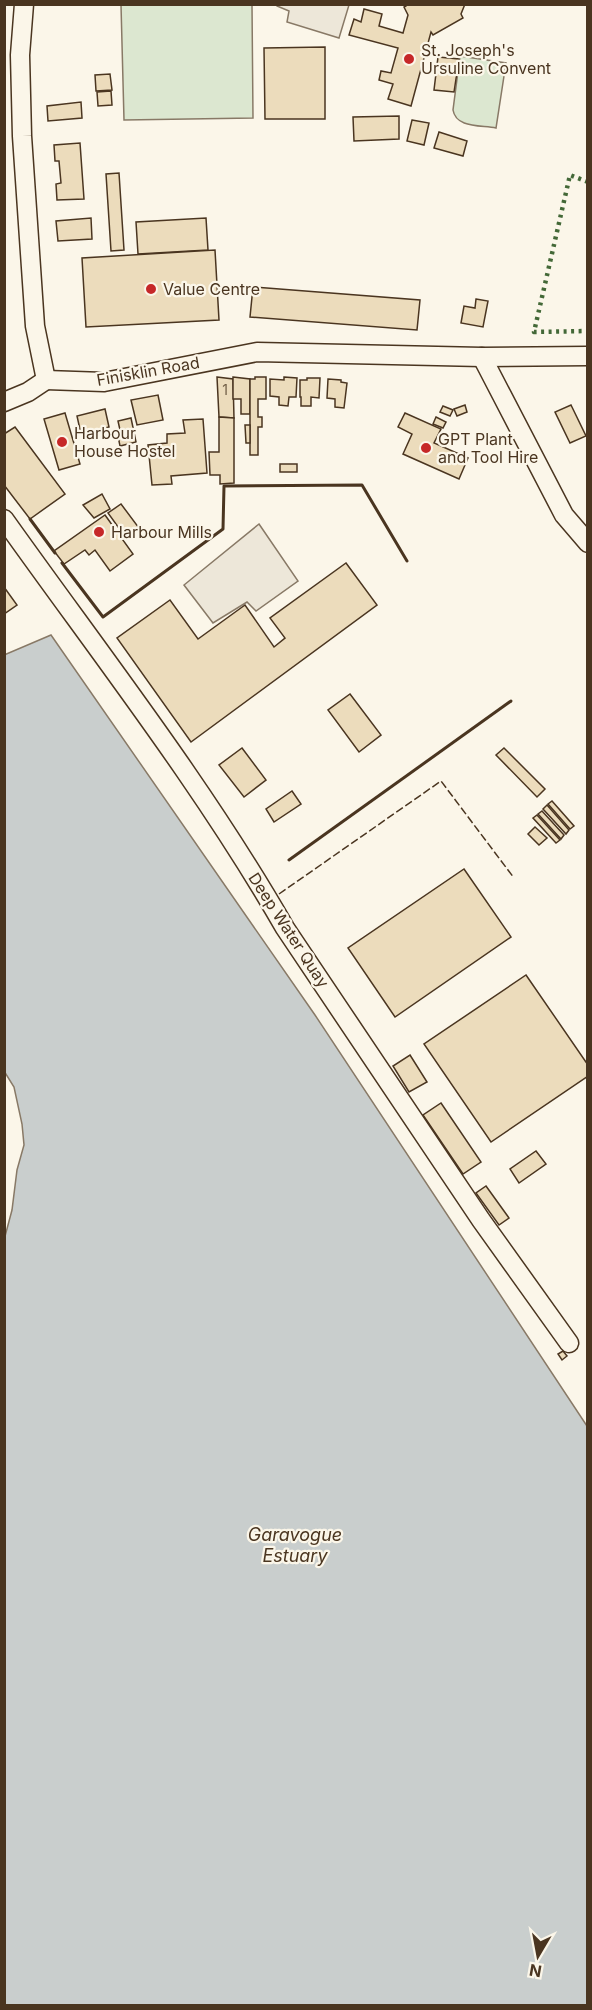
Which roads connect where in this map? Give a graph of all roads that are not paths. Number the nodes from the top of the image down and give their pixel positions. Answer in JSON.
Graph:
{"nodes":[{"id":1,"x":24,"y":4,"type":"edge"},
{"id":2,"x":588,"y":356,"type":"edge"},
{"id":3,"x":482,"y":357,"type":"junction"},
{"id":4,"x":46,"y":380,"type":"junction"},
{"id":5,"x":4,"y":402,"type":"edge"},
{"id":6,"x":4,"y":519,"type":"edge"},
{"id":7,"x":588,"y":543,"type":"edge"},
{"id":8,"x":569,"y":1343,"type":"dead end"}],
"edges":[{"from":1,"to":4,"type":"street"},
{"from":2,"to":3,"type":"street","name":"Finisklin Road"},
{"from":3,"to":4,"type":"street","name":"Finisklin Road"},
{"from":3,"to":7,"type":"street"},
{"from":4,"to":5,"type":"street"},
{"from":6,"to":8,"type":"street","name":"Deep Water Quay"}]}
